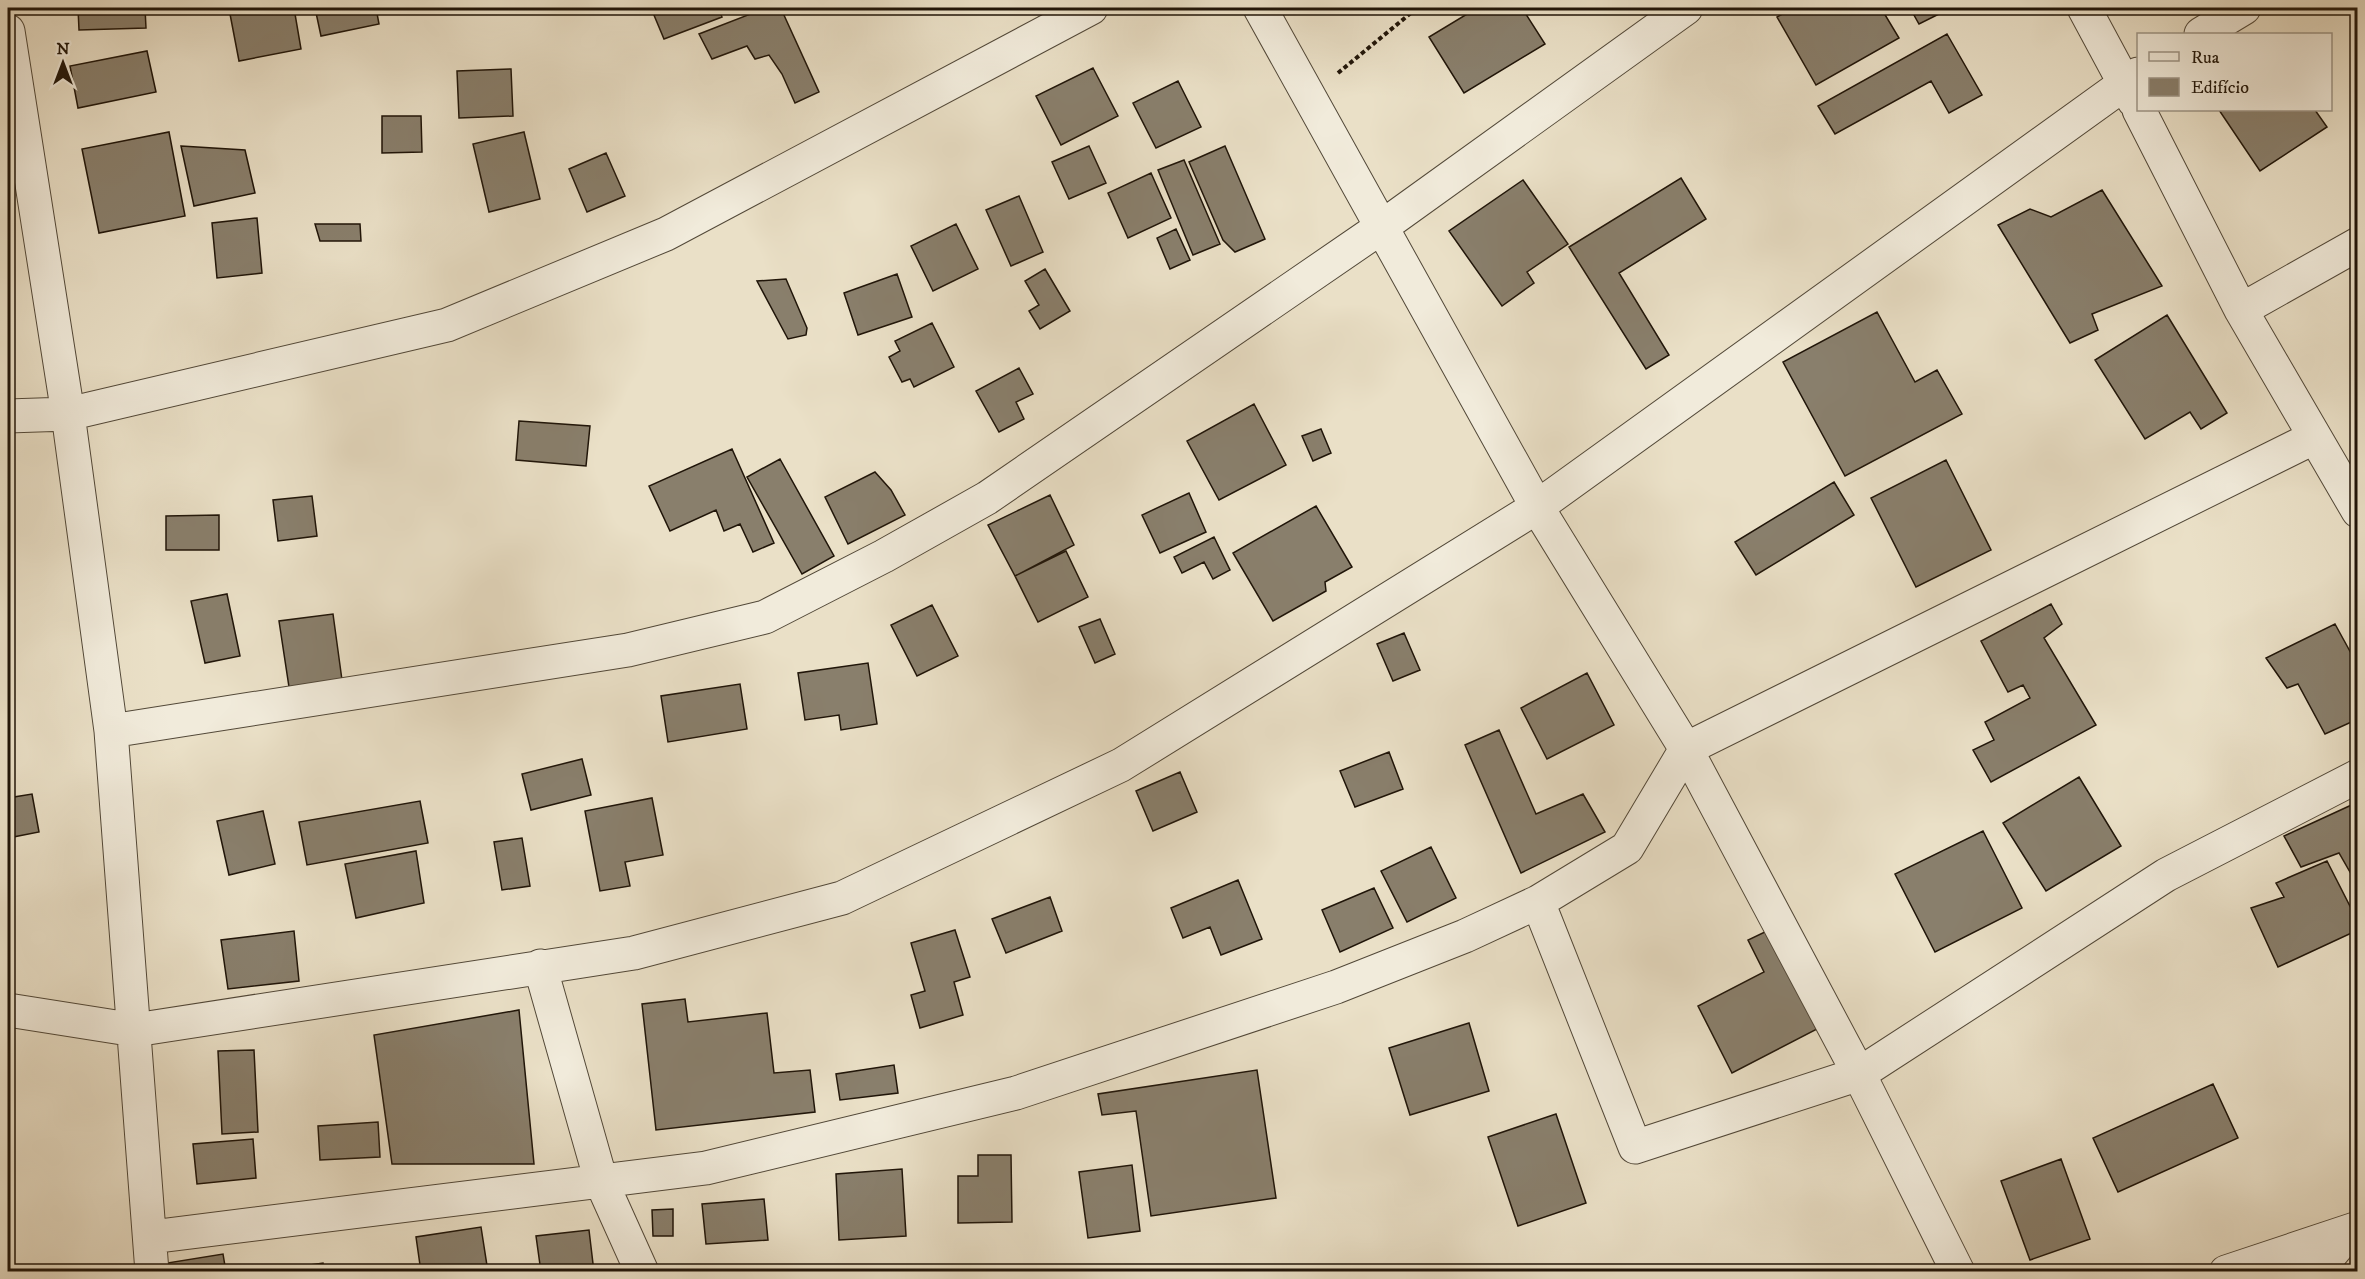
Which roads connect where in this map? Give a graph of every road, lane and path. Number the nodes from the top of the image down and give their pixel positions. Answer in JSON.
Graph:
{"nodes":[{"id":1,"x":1090,"y":8,"type":"edge"},
{"id":2,"x":1260,"y":8,"type":"edge"},
{"id":3,"x":1418,"y":8,"type":"edge"},
{"id":4,"x":1686,"y":8,"type":"edge"},
{"id":5,"x":2084,"y":8,"type":"edge"},
{"id":6,"x":2244,"y":8,"type":"edge"},
{"id":7,"x":8,"y":31,"type":"edge"},
{"id":8,"x":2203,"y":33,"type":"edge"},
{"id":9,"x":2135,"y":94,"type":"edge"},
{"id":10,"x":1310,"y":96,"type":"junction"},
{"id":11,"x":2143,"y":111,"type":"edge"},
{"id":12,"x":1383,"y":226,"type":"junction"},
{"id":13,"x":2358,"y":244,"type":"edge"},
{"id":14,"x":2241,"y":310,"type":"junction"},
{"id":15,"x":68,"y":414,"type":"junction"},
{"id":16,"x":8,"y":416,"type":"edge"},
{"id":17,"x":2313,"y":438,"type":"junction"},
{"id":18,"x":1538,"y":507,"type":"junction"},
{"id":19,"x":2358,"y":511,"type":"edge"},
{"id":20,"x":111,"y":731,"type":"junction"},
{"id":21,"x":1686,"y":749,"type":"junction"},
{"id":22,"x":2358,"y":776,"type":"edge"},
{"id":23,"x":1538,"y":902,"type":"junction"},
{"id":24,"x":540,"y":966,"type":"junction"},
{"id":25,"x":8,"y":1010,"type":"edge"},
{"id":26,"x":135,"y":1030,"type":"junction"},
{"id":27,"x":1859,"y":1074,"type":"junction"},
{"id":28,"x":601,"y":1181,"type":"junction"},
{"id":29,"x":2354,"y":1229,"type":"edge"},
{"id":30,"x":151,"y":1237,"type":"junction"},
{"id":31,"x":152,"y":1272,"type":"edge"},
{"id":32,"x":642,"y":1272,"type":"edge"},
{"id":33,"x":1958,"y":1272,"type":"edge"},
{"id":34,"x":2226,"y":1272,"type":"edge"},
{"id":35,"x":2316,"y":1272,"type":"edge"}],
"edges":[{"from":1,"to":15,"type":"street"},
{"from":2,"to":10,"type":"street"},
{"from":3,"to":10,"type":"path"},
{"from":4,"to":12,"type":"street"},
{"from":5,"to":9,"type":"street"},
{"from":6,"to":8,"type":"street"},
{"from":7,"to":15,"type":"street"},
{"from":9,"to":18,"type":"street"},
{"from":10,"to":12,"type":"street"},
{"from":11,"to":14,"type":"street"},
{"from":12,"to":18,"type":"street"},
{"from":12,"to":20,"type":"street"},
{"from":13,"to":14,"type":"street"},
{"from":14,"to":17,"type":"street"},
{"from":15,"to":16,"type":"street"},
{"from":15,"to":20,"type":"street"},
{"from":17,"to":19,"type":"street"},
{"from":17,"to":21,"type":"street"},
{"from":18,"to":21,"type":"street"},
{"from":18,"to":24,"type":"street"},
{"from":20,"to":26,"type":"street"},
{"from":21,"to":23,"type":"street"},
{"from":21,"to":27,"type":"street"},
{"from":22,"to":27,"type":"street"},
{"from":23,"to":27,"type":"street"},
{"from":23,"to":28,"type":"street"},
{"from":24,"to":26,"type":"street"},
{"from":24,"to":28,"type":"street"},
{"from":25,"to":26,"type":"street"},
{"from":26,"to":30,"type":"street"},
{"from":27,"to":33,"type":"street"},
{"from":28,"to":30,"type":"street"},
{"from":28,"to":32,"type":"street"},
{"from":29,"to":34,"type":"street"},
{"from":29,"to":35,"type":"street"},
{"from":30,"to":31,"type":"street"}]}
